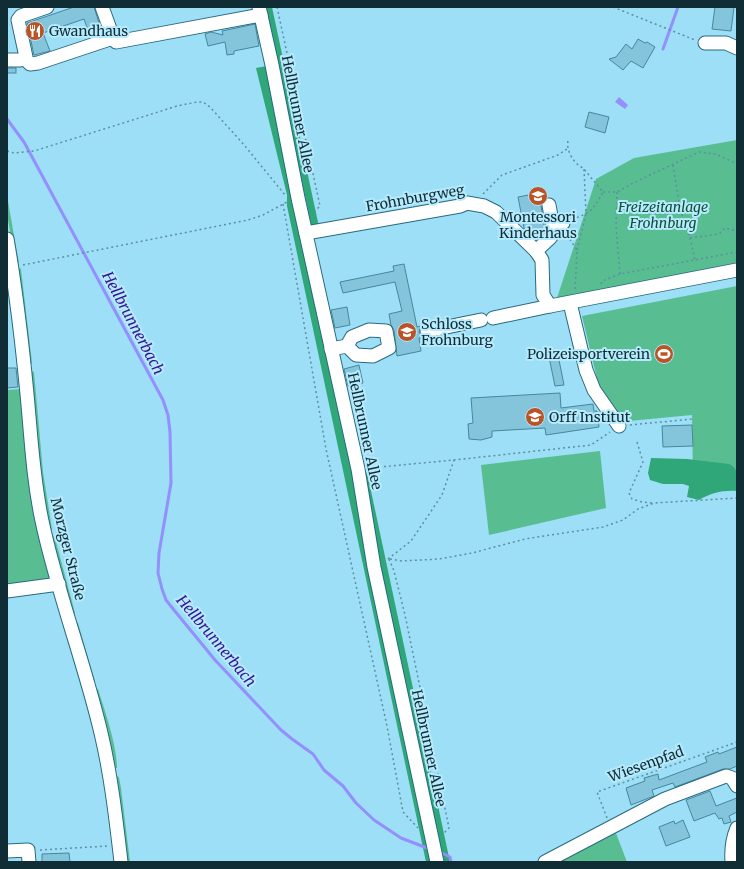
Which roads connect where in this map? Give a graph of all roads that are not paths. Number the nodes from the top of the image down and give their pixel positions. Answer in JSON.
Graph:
{"nodes":[{"id":1,"x":47,"y":7,"type":"edge"},
{"id":2,"x":102,"y":7,"type":"edge"},
{"id":3,"x":260,"y":11,"type":"edge"},
{"id":4,"x":113,"y":38,"type":"junction"},
{"id":5,"x":705,"y":43,"type":"road end"},
{"id":6,"x":737,"y":48,"type":"edge"},
{"id":7,"x":26,"y":59,"type":"junction"},
{"id":8,"x":7,"y":60,"type":"edge"},
{"id":9,"x":549,"y":205,"type":"dead end"},
{"id":10,"x":305,"y":228,"type":"junction"},
{"id":11,"x":7,"y":239,"type":"edge"},
{"id":12,"x":536,"y":251,"type":"junction"},
{"id":13,"x":737,"y":270,"type":"edge"},
{"id":14,"x":573,"y":302,"type":"junction"},
{"id":15,"x":550,"y":306,"type":"junction"},
{"id":16,"x":427,"y":331,"type":"dead end"},
{"id":17,"x":347,"y":346,"type":"dead end"},
{"id":18,"x":331,"y":349,"type":"junction"},
{"id":19,"x":619,"y":426,"type":"road end"},
{"id":20,"x":59,"y":584,"type":"junction"},
{"id":21,"x":7,"y":591,"type":"edge"},
{"id":22,"x":737,"y":786,"type":"edge"},
{"id":23,"x":737,"y":828,"type":"edge"},
{"id":24,"x":7,"y":851,"type":"edge"},
{"id":25,"x":29,"y":856,"type":"edge"},
{"id":26,"x":121,"y":862,"type":"edge"},
{"id":27,"x":437,"y":862,"type":"edge"},
{"id":28,"x":545,"y":862,"type":"edge"},
{"id":29,"x":732,"y":862,"type":"edge"}],
"edges":[{"from":1,"to":7,"type":"street"},
{"from":2,"to":4,"type":"street"},
{"from":3,"to":4,"type":"street"},
{"from":3,"to":10,"type":"street","name":"Hellbrunner Allee"},
{"from":4,"to":7,"type":"street"},
{"from":5,"to":6,"type":"street"},
{"from":7,"to":8,"type":"street"},
{"from":9,"to":12,"type":"street"},
{"from":10,"to":12,"type":"street","name":"Frohnburgweg"},
{"from":10,"to":18,"type":"street","name":"Hellbrunner Allee"},
{"from":11,"to":20,"type":"street","name":"Morzger Straße"},
{"from":12,"to":15,"type":"street","name":"Frohnburgweg"},
{"from":13,"to":14,"type":"street"},
{"from":14,"to":15,"type":"street"},
{"from":14,"to":19,"type":"street"},
{"from":15,"to":16,"type":"street"},
{"from":17,"to":18,"type":"street"},
{"from":18,"to":27,"type":"street","name":"Hellbrunner Allee"},
{"from":20,"to":21,"type":"street"},
{"from":20,"to":26,"type":"street","name":"Morzger Straße"},
{"from":22,"to":28,"type":"street"},
{"from":23,"to":29,"type":"street"},
{"from":24,"to":25,"type":"street"}]}
